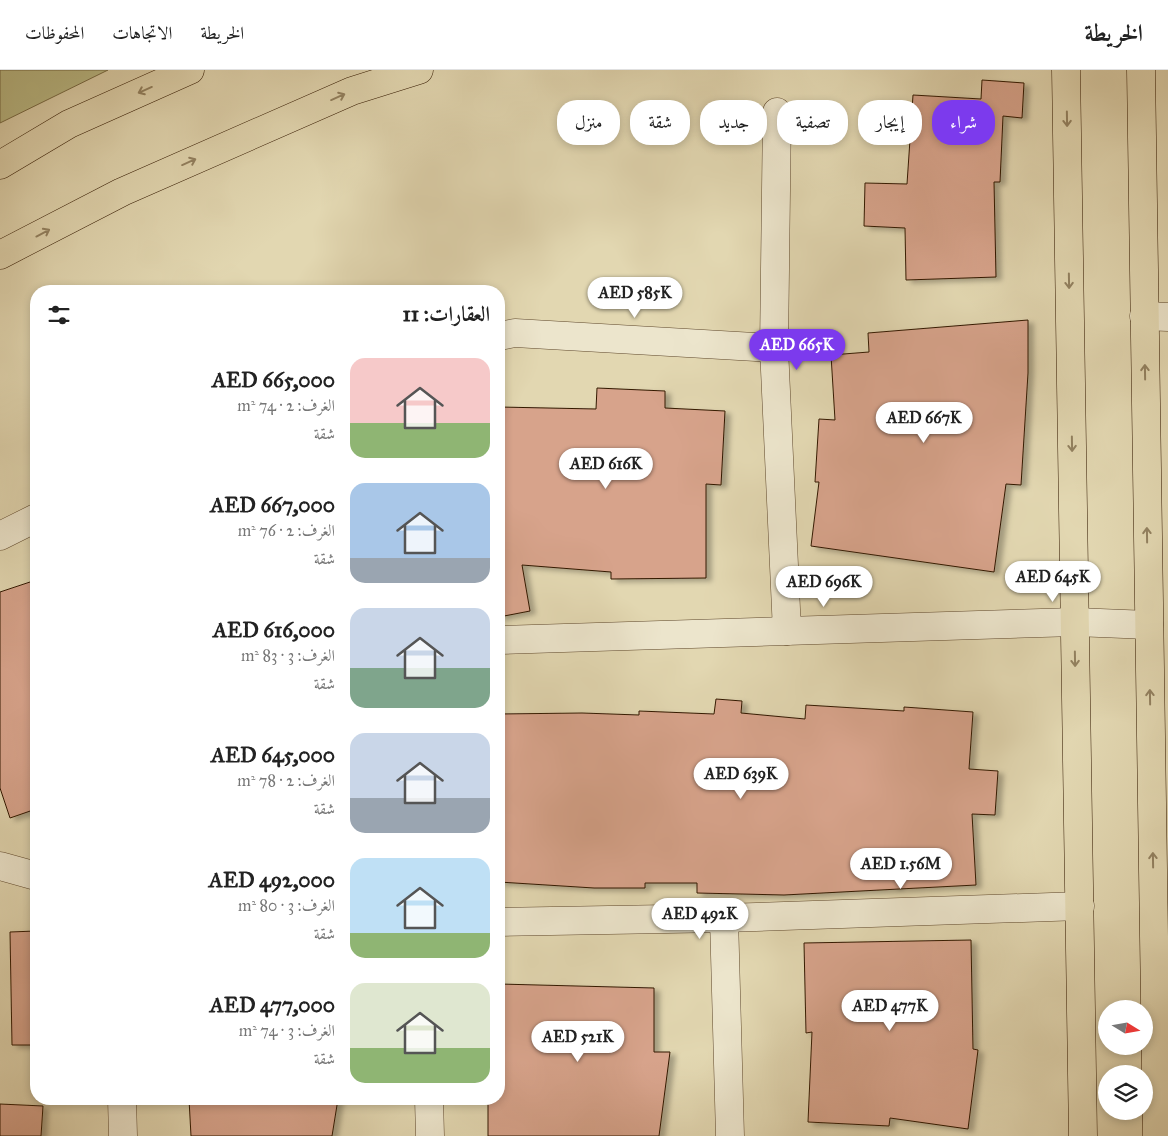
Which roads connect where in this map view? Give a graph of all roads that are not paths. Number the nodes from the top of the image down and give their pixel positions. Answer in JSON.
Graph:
{"nodes":[{"id":1,"x":190,"y":70,"type":"edge"},
{"id":2,"x":419,"y":70,"type":"edge"},
{"id":3,"x":1066,"y":70,"type":"edge"},
{"id":4,"x":1141,"y":70,"type":"edge"},
{"id":5,"x":777,"y":112,"type":"dead end"},
{"id":6,"x":0,"y":165,"type":"edge"},
{"id":7,"x":0,"y":255,"type":"edge"},
{"id":8,"x":1156,"y":317,"type":"edge"},
{"id":9,"x":505,"y":335,"type":"edge"},
{"id":10,"x":774,"y":348,"type":"junction"},
{"id":11,"x":30,"y":521,"type":"edge"},
{"id":12,"x":0,"y":536,"type":"edge"},
{"id":13,"x":1075,"y":622,"type":"junction"},
{"id":14,"x":1149,"y":625,"type":"junction"},
{"id":15,"x":788,"y":631,"type":"junction"},
{"id":16,"x":505,"y":640,"type":"edge"},
{"id":17,"x":0,"y":866,"type":"edge"},
{"id":18,"x":30,"y":874,"type":"edge"},
{"id":19,"x":1080,"y":906,"type":"junction"},
{"id":20,"x":724,"y":918,"type":"junction"},
{"id":21,"x":505,"y":922,"type":"edge"},
{"id":22,"x":122,"y":1105,"type":"edge"},
{"id":23,"x":429,"y":1105,"type":"edge"},
{"id":24,"x":123,"y":1136,"type":"edge"},
{"id":25,"x":430,"y":1136,"type":"edge"},
{"id":26,"x":730,"y":1136,"type":"edge"},
{"id":27,"x":1083,"y":1136,"type":"edge"},
{"id":28,"x":1157,"y":1136,"type":"edge"}],
"edges":[{"from":1,"to":6,"type":"main road","one_way":true},
{"from":7,"to":2,"type":"main road","one_way":true},
{"from":3,"to":13,"type":"main road","one_way":true},
{"from":4,"to":8,"type":"main road"},
{"from":5,"to":10,"type":"street"},
{"from":14,"to":8,"type":"main road","one_way":true},
{"from":9,"to":10,"type":"street"},
{"from":10,"to":15,"type":"street"},
{"from":11,"to":12,"type":"street"},
{"from":13,"to":14,"type":"street"},
{"from":13,"to":15,"type":"street"},
{"from":13,"to":19,"type":"main road","one_way":true},
{"from":28,"to":14,"type":"main road","one_way":true},
{"from":15,"to":16,"type":"street"},
{"from":17,"to":18,"type":"street"},
{"from":19,"to":20,"type":"street"},
{"from":19,"to":27,"type":"main road"},
{"from":20,"to":21,"type":"street"},
{"from":20,"to":26,"type":"street"},
{"from":22,"to":24,"type":"street"},
{"from":23,"to":25,"type":"street"}]}
